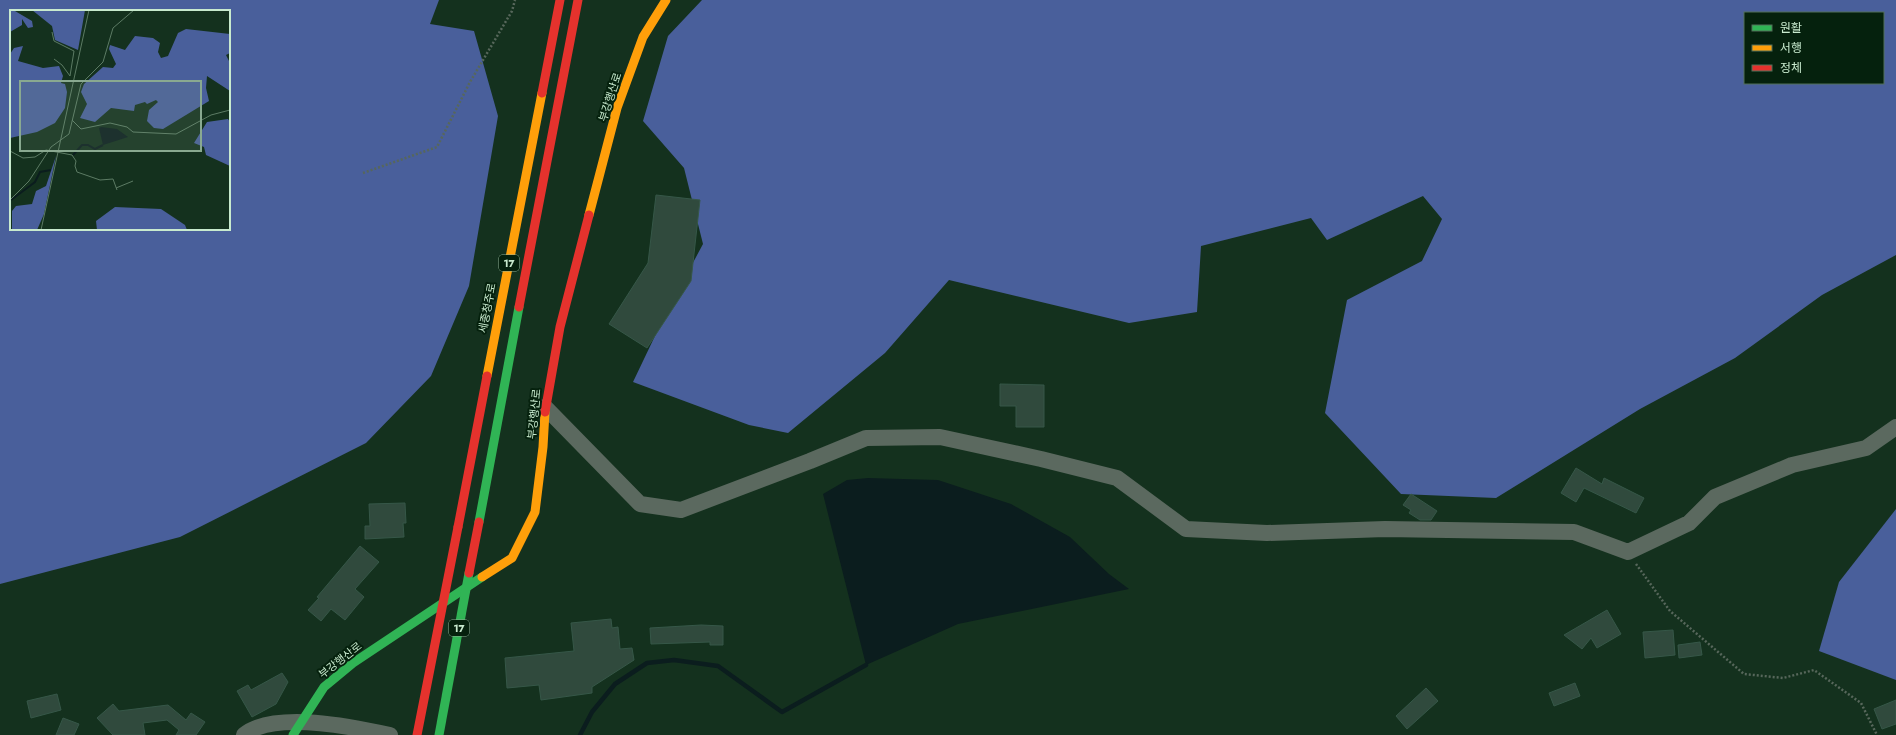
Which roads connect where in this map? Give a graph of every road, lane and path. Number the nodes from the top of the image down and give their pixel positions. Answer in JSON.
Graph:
{"nodes":[{"id":1,"x":515,"y":0,"type":"edge"},
{"id":2,"x":560,"y":0,"type":"edge"},
{"id":3,"x":578,"y":0,"type":"edge"},
{"id":4,"x":666,"y":0,"type":"edge"},
{"id":5,"x":363,"y":173,"type":"dead end"},
{"id":6,"x":545,"y":407,"type":"junction"},
{"id":7,"x":1896,"y":427,"type":"edge"},
{"id":8,"x":1628,"y":552,"type":"junction"},
{"id":9,"x":303,"y":721,"type":"junction"},
{"id":10,"x":244,"y":735,"type":"edge"},
{"id":11,"x":293,"y":735,"type":"edge"},
{"id":12,"x":390,"y":735,"type":"edge"},
{"id":13,"x":417,"y":735,"type":"edge"},
{"id":14,"x":439,"y":735,"type":"edge"},
{"id":15,"x":1877,"y":735,"type":"edge"}],
"edges":[{"from":1,"to":5,"type":"path"},
{"from":2,"to":13,"type":"main road","name":"세종청주로","number":"17","bridge":true},
{"from":3,"to":14,"type":"main road","number":"17","bridge":true},
{"from":4,"to":6,"type":"main road","name":"부강행산로"},
{"from":6,"to":8,"type":"street"},
{"from":6,"to":9,"type":"main road","name":"부강행산로"},
{"from":7,"to":8,"type":"street"},
{"from":8,"to":15,"type":"path"},
{"from":9,"to":10,"type":"street"},
{"from":9,"to":11,"type":"main road","name":"부강행산로"},
{"from":9,"to":12,"type":"street"}]}
